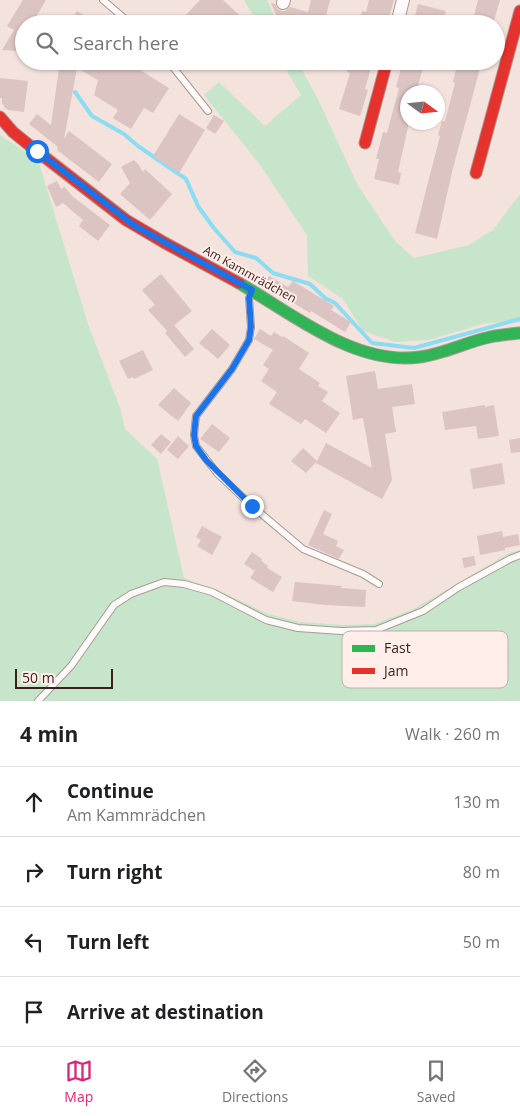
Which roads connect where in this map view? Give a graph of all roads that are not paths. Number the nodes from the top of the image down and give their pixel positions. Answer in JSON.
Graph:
{"nodes":[{"id":1,"x":103,"y":0,"type":"edge"},
{"id":2,"x":403,"y":0,"type":"edge"},
{"id":3,"x":520,"y":10,"type":"edge"},
{"id":4,"x":120,"y":15,"type":"edge"},
{"id":5,"x":399,"y":15,"type":"edge"},
{"id":6,"x":505,"y":66,"type":"edge"},
{"id":7,"x":175,"y":70,"type":"edge"},
{"id":8,"x":385,"y":70,"type":"edge"},
{"id":9,"x":504,"y":70,"type":"edge"},
{"id":10,"x":208,"y":111,"type":"dead end"},
{"id":11,"x":0,"y":117,"type":"edge"},
{"id":12,"x":365,"y":143,"type":"dead end"},
{"id":13,"x":476,"y":173,"type":"dead end"},
{"id":14,"x":252,"y":290,"type":"junction"},
{"id":15,"x":520,"y":334,"type":"edge"},
{"id":16,"x":520,"y":555,"type":"edge"},
{"id":17,"x":379,"y":584,"type":"dead end"},
{"id":18,"x":38,"y":701,"type":"edge"}],
"edges":[{"from":1,"to":4,"type":"lane"},
{"from":2,"to":5,"type":"street"},
{"from":3,"to":6,"type":"street"},
{"from":7,"to":10,"type":"lane"},
{"from":8,"to":12,"type":"street"},
{"from":9,"to":13,"type":"street"},
{"from":11,"to":14,"type":"street","name":"Am Kammrädchen"},
{"from":14,"to":15,"type":"street","name":"Am Kammrädchen"},
{"from":14,"to":17,"type":"lane"},
{"from":16,"to":18,"type":"lane"}]}
